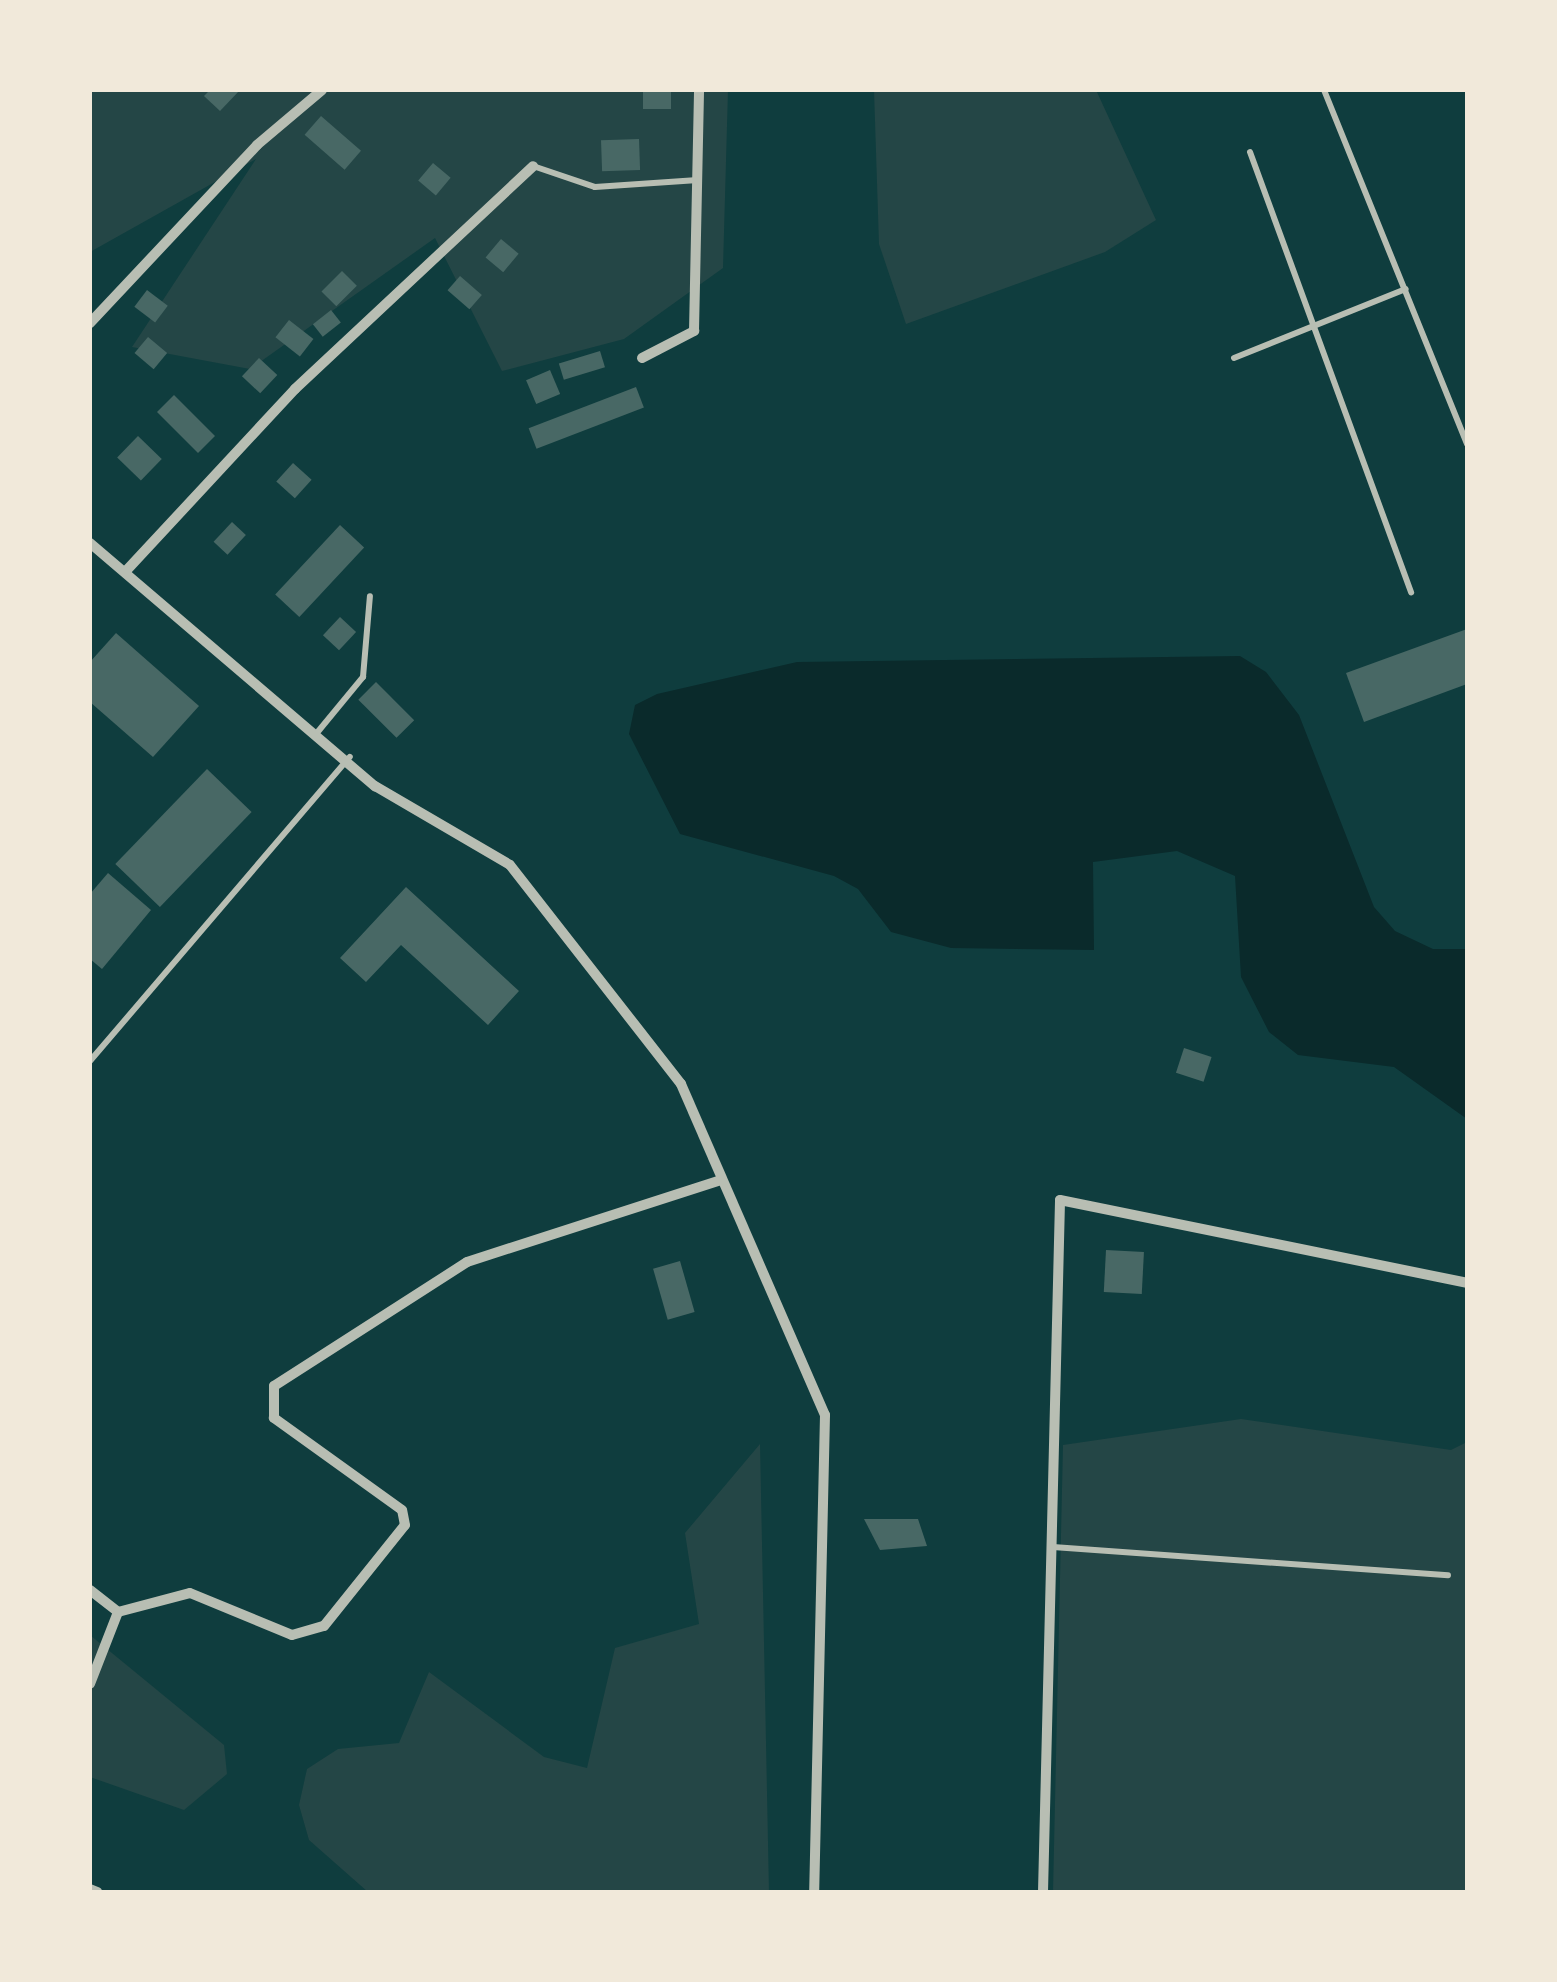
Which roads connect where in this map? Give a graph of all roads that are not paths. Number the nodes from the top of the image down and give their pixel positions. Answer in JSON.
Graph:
{"nodes":[{"id":1,"x":322,"y":90,"type":"edge"},
{"id":2,"x":700,"y":90,"type":"edge"},
{"id":3,"x":1324,"y":90,"type":"edge"},
{"id":4,"x":1250,"y":152,"type":"dead end"},
{"id":5,"x":533,"y":166,"type":"joint"},
{"id":6,"x":698,"y":180,"type":"junction"},
{"id":7,"x":1406,"y":289,"type":"junction"},
{"id":8,"x":90,"y":323,"type":"edge"},
{"id":9,"x":1320,"y":324,"type":"junction"},
{"id":10,"x":642,"y":358,"type":"dead end"},
{"id":11,"x":1234,"y":358,"type":"dead end"},
{"id":12,"x":1467,"y":444,"type":"edge"},
{"id":13,"x":90,"y":543,"type":"edge"},
{"id":14,"x":125,"y":572,"type":"junction"},
{"id":15,"x":1411,"y":593,"type":"dead end"},
{"id":16,"x":370,"y":596,"type":"dead end"},
{"id":17,"x":316,"y":734,"type":"junction"},
{"id":18,"x":350,"y":757,"type":"junction"},
{"id":19,"x":90,"y":1061,"type":"edge"},
{"id":20,"x":721,"y":1180,"type":"junction"},
{"id":21,"x":1467,"y":1283,"type":"edge"},
{"id":22,"x":1051,"y":1546,"type":"junction"},
{"id":23,"x":1448,"y":1574,"type":"dead end"},
{"id":24,"x":90,"y":1590,"type":"edge"},
{"id":25,"x":118,"y":1612,"type":"junction"},
{"id":26,"x":90,"y":1684,"type":"edge"},
{"id":27,"x":90,"y":1889,"type":"edge"},
{"id":28,"x":97,"y":1892,"type":"edge"},
{"id":29,"x":814,"y":1892,"type":"edge"},
{"id":30,"x":1043,"y":1892,"type":"edge"}],
"edges":[{"from":1,"to":8,"type":"street"},
{"from":2,"to":6,"type":"street"},
{"from":3,"to":7,"type":"lane"},
{"from":4,"to":9,"type":"lane"},
{"from":5,"to":6,"type":"lane"},
{"from":5,"to":14,"type":"street"},
{"from":6,"to":10,"type":"street"},
{"from":7,"to":9,"type":"lane"},
{"from":7,"to":12,"type":"lane"},
{"from":9,"to":11,"type":"lane"},
{"from":9,"to":15,"type":"lane"},
{"from":13,"to":14,"type":"street"},
{"from":14,"to":17,"type":"street"},
{"from":16,"to":17,"type":"lane"},
{"from":17,"to":18,"type":"street"},
{"from":18,"to":19,"type":"lane"},
{"from":18,"to":20,"type":"street"},
{"from":20,"to":25,"type":"street"},
{"from":20,"to":29,"type":"street"},
{"from":21,"to":22,"type":"street"},
{"from":22,"to":23,"type":"lane"},
{"from":22,"to":30,"type":"street"},
{"from":24,"to":25,"type":"street"},
{"from":25,"to":26,"type":"street"},
{"from":27,"to":28,"type":"street"}]}
